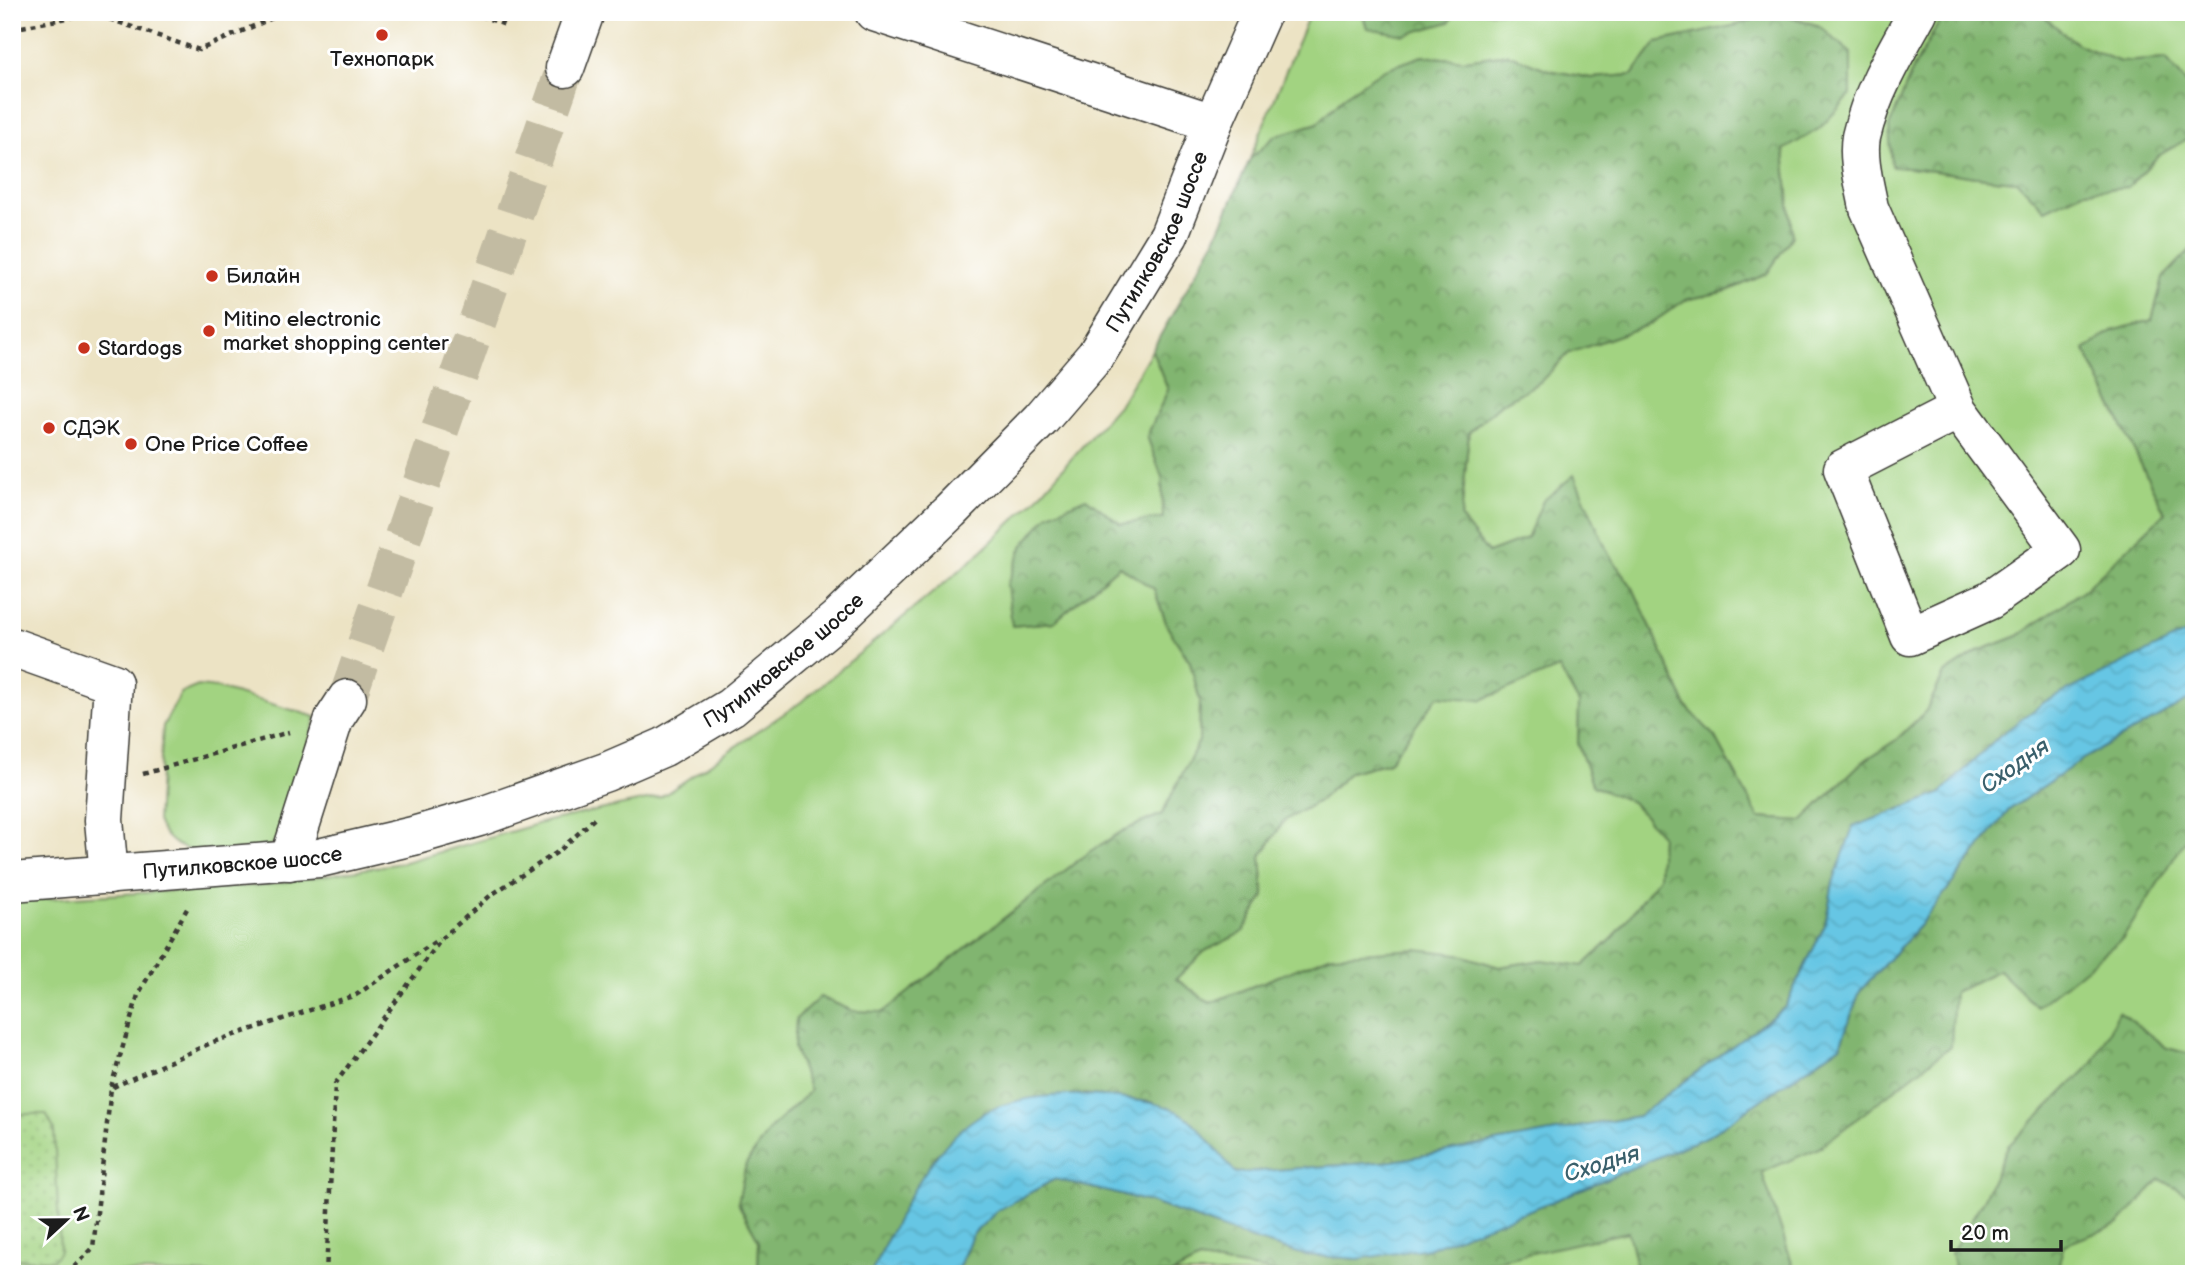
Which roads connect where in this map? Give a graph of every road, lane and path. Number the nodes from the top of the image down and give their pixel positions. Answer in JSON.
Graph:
{"nodes":[{"id":1,"x":286,"y":12,"type":"edge"},
{"id":2,"x":471,"y":12,"type":"edge"},
{"id":3,"x":584,"y":12,"type":"edge"},
{"id":4,"x":874,"y":12,"type":"edge"},
{"id":5,"x":1262,"y":12,"type":"edge"},
{"id":6,"x":1918,"y":12,"type":"edge"},
{"id":7,"x":273,"y":18,"type":"junction"},
{"id":8,"x":509,"y":26,"type":"dead end"},
{"id":9,"x":276,"y":27,"type":"dead end"},
{"id":10,"x":12,"y":29,"type":"edge"},
{"id":11,"x":565,"y":68,"type":"tunnel mouth"},
{"id":12,"x":1213,"y":123,"type":"junction"},
{"id":13,"x":1958,"y":410,"type":"junction"},
{"id":14,"x":12,"y":647,"type":"edge"},
{"id":15,"x":341,"y":709,"type":"joint"},
{"id":16,"x":106,"y":785,"type":"junction"},
{"id":17,"x":600,"y":813,"type":"dead end"},
{"id":18,"x":289,"y":861,"type":"junction"},
{"id":19,"x":215,"y":866,"type":"junction"},
{"id":20,"x":109,"y":874,"type":"junction"},
{"id":21,"x":12,"y":883,"type":"edge"},
{"id":22,"x":443,"y":937,"type":"junction"},
{"id":23,"x":111,"y":1088,"type":"junction"},
{"id":24,"x":67,"y":1274,"type":"edge"},
{"id":25,"x":326,"y":1274,"type":"edge"}],
"edges":[{"from":1,"to":7,"type":"path"},
{"from":2,"to":8,"type":"path"},
{"from":3,"to":11,"type":"street"},
{"from":4,"to":12,"type":"street"},
{"from":5,"to":12,"type":"street","name":"Путилковское шоссе"},
{"from":6,"to":13,"type":"street"},
{"from":7,"to":9,"type":"path"},
{"from":7,"to":10,"type":"path"},
{"from":12,"to":18,"type":"street","name":"Путилковское шоссе"},
{"from":13,"to":13,"type":"street"},
{"from":14,"to":16,"type":"street"},
{"from":15,"to":16,"type":"path"},
{"from":15,"to":18,"type":"street"},
{"from":16,"to":20,"type":"street"},
{"from":17,"to":22,"type":"path"},
{"from":18,"to":19,"type":"street","name":"Путилковское шоссе"},
{"from":19,"to":20,"type":"street","name":"Путилковское шоссе"},
{"from":19,"to":23,"type":"path"},
{"from":20,"to":21,"type":"street","name":"Путилковское шоссе"},
{"from":22,"to":23,"type":"path"},
{"from":22,"to":25,"type":"path"},
{"from":23,"to":24,"type":"path"}]}
